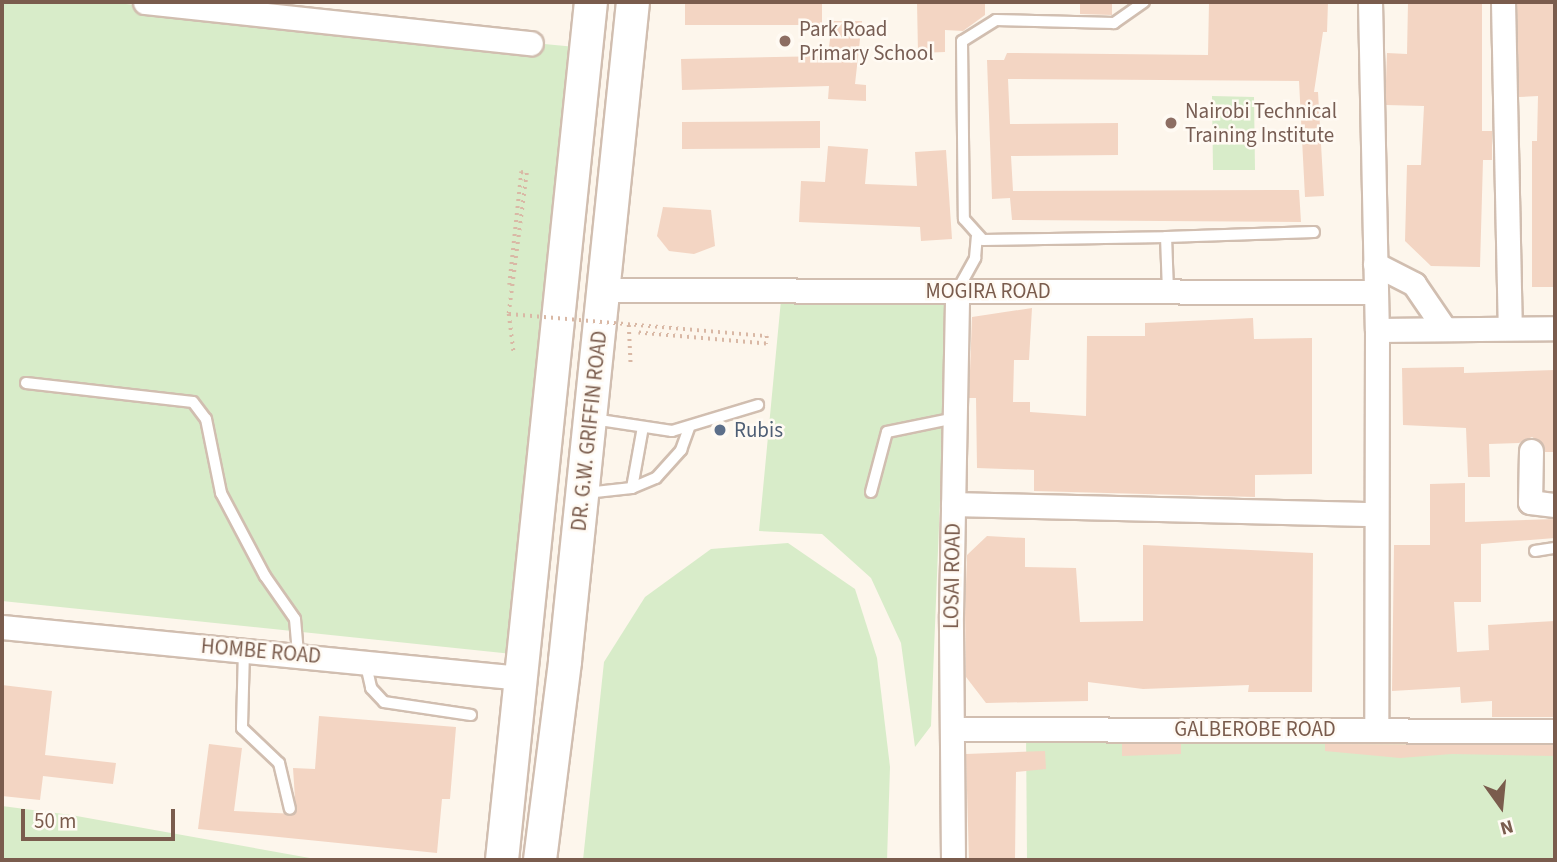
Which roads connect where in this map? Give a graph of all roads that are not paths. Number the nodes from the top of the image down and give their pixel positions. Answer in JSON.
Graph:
{"nodes":[{"id":1,"x":145,"y":2,"type":"edge"},
{"id":2,"x":591,"y":2,"type":"edge"},
{"id":3,"x":633,"y":2,"type":"edge"},
{"id":4,"x":1144,"y":2,"type":"edge"},
{"id":5,"x":1370,"y":2,"type":"edge"},
{"id":6,"x":1503,"y":2,"type":"edge"},
{"id":7,"x":531,"y":43,"type":"dead end"},
{"id":8,"x":1314,"y":232,"type":"dead end"},
{"id":9,"x":976,"y":237,"type":"junction"},
{"id":10,"x":1166,"y":237,"type":"junction"},
{"id":11,"x":1375,"y":264,"type":"junction"},
{"id":12,"x":603,"y":290,"type":"junction"},
{"id":13,"x":957,"y":291,"type":"junction"},
{"id":14,"x":1168,"y":291,"type":"junction"},
{"id":15,"x":1374,"y":292,"type":"junction"},
{"id":16,"x":1510,"y":327,"type":"junction"},
{"id":17,"x":1444,"y":328,"type":"junction"},
{"id":18,"x":1555,"y":328,"type":"edge"},
{"id":19,"x":1377,"y":330,"type":"junction"},
{"id":20,"x":26,"y":383,"type":"dead end"},
{"id":21,"x":758,"y":405,"type":"dead end"},
{"id":22,"x":955,"y":418,"type":"junction"},
{"id":23,"x":590,"y":419,"type":"junction"},
{"id":24,"x":643,"y":428,"type":"junction"},
{"id":25,"x":689,"y":428,"type":"junction"},
{"id":26,"x":1531,"y":451,"type":"dead end"},
{"id":27,"x":632,"y":488,"type":"junction"},
{"id":28,"x":871,"y":492,"type":"dead end"},
{"id":29,"x":582,"y":493,"type":"junction"},
{"id":30,"x":953,"y":503,"type":"junction"},
{"id":31,"x":1555,"y":506,"type":"edge"},
{"id":32,"x":1375,"y":514,"type":"junction"},
{"id":33,"x":1555,"y":548,"type":"edge"},
{"id":34,"x":1535,"y":551,"type":"dead end"},
{"id":35,"x":2,"y":627,"type":"edge"},
{"id":36,"x":244,"y":650,"type":"junction"},
{"id":37,"x":298,"y":654,"type":"junction"},
{"id":38,"x":365,"y":661,"type":"junction"},
{"id":39,"x":521,"y":677,"type":"junction"},
{"id":40,"x":471,"y":715,"type":"dead end"},
{"id":41,"x":955,"y":729,"type":"junction"},
{"id":42,"x":1376,"y":729,"type":"junction"},
{"id":43,"x":1555,"y":731,"type":"edge"},
{"id":44,"x":290,"y":809,"type":"dead end"},
{"id":45,"x":502,"y":860,"type":"edge"},
{"id":46,"x":540,"y":860,"type":"edge"},
{"id":47,"x":953,"y":860,"type":"edge"}],
"edges":[{"from":1,"to":7,"type":"street"},
{"from":2,"to":39,"type":"main road","name":"DR. G.W. GRIFFIN ROAD"},
{"from":3,"to":12,"type":"main road","name":"DR. G.W. GRIFFIN ROAD"},
{"from":4,"to":9,"type":"lane"},
{"from":5,"to":11,"type":"street"},
{"from":6,"to":16,"type":"street"},
{"from":8,"to":10,"type":"lane"},
{"from":9,"to":10,"type":"lane"},
{"from":9,"to":13,"type":"lane"},
{"from":10,"to":14,"type":"lane"},
{"from":11,"to":15,"type":"street"},
{"from":11,"to":17,"type":"street"},
{"from":12,"to":13,"type":"street","name":"MOGIRA ROAD"},
{"from":12,"to":23,"type":"main road","name":"DR. G.W. GRIFFIN ROAD"},
{"from":13,"to":14,"type":"street","name":"MOGIRA ROAD"},
{"from":13,"to":22,"type":"street","name":"LOSAI ROAD"},
{"from":14,"to":15,"type":"street","name":"MOGIRA ROAD"},
{"from":15,"to":19,"type":"street"},
{"from":16,"to":17,"type":"street"},
{"from":16,"to":18,"type":"street"},
{"from":17,"to":19,"type":"street"},
{"from":19,"to":32,"type":"street"},
{"from":20,"to":37,"type":"lane"},
{"from":21,"to":25,"type":"lane"},
{"from":22,"to":28,"type":"lane"},
{"from":22,"to":30,"type":"street","name":"LOSAI ROAD"},
{"from":23,"to":24,"type":"lane"},
{"from":23,"to":29,"type":"main road","name":"DR. G.W. GRIFFIN ROAD"},
{"from":24,"to":25,"type":"lane"},
{"from":24,"to":27,"type":"lane"},
{"from":25,"to":27,"type":"lane"},
{"from":26,"to":31,"type":"street"},
{"from":27,"to":29,"type":"lane"},
{"from":29,"to":46,"type":"main road","name":"DR. G.W. GRIFFIN ROAD"},
{"from":30,"to":32,"type":"street"},
{"from":30,"to":41,"type":"street","name":"LOSAI ROAD"},
{"from":32,"to":42,"type":"street"},
{"from":33,"to":34,"type":"lane"},
{"from":35,"to":36,"type":"street","name":"HOMBE ROAD"},
{"from":36,"to":37,"type":"street","name":"HOMBE ROAD"},
{"from":36,"to":44,"type":"lane"},
{"from":37,"to":38,"type":"street","name":"HOMBE ROAD"},
{"from":38,"to":39,"type":"street","name":"HOMBE ROAD"},
{"from":38,"to":40,"type":"lane"},
{"from":39,"to":45,"type":"main road","name":"DR. G.W. GRIFFIN ROAD"},
{"from":41,"to":42,"type":"street","name":"GALBEROBE ROAD"},
{"from":41,"to":47,"type":"street","name":"LOSAI ROAD"},
{"from":42,"to":43,"type":"street","name":"GALBEROBE ROAD"}]}
